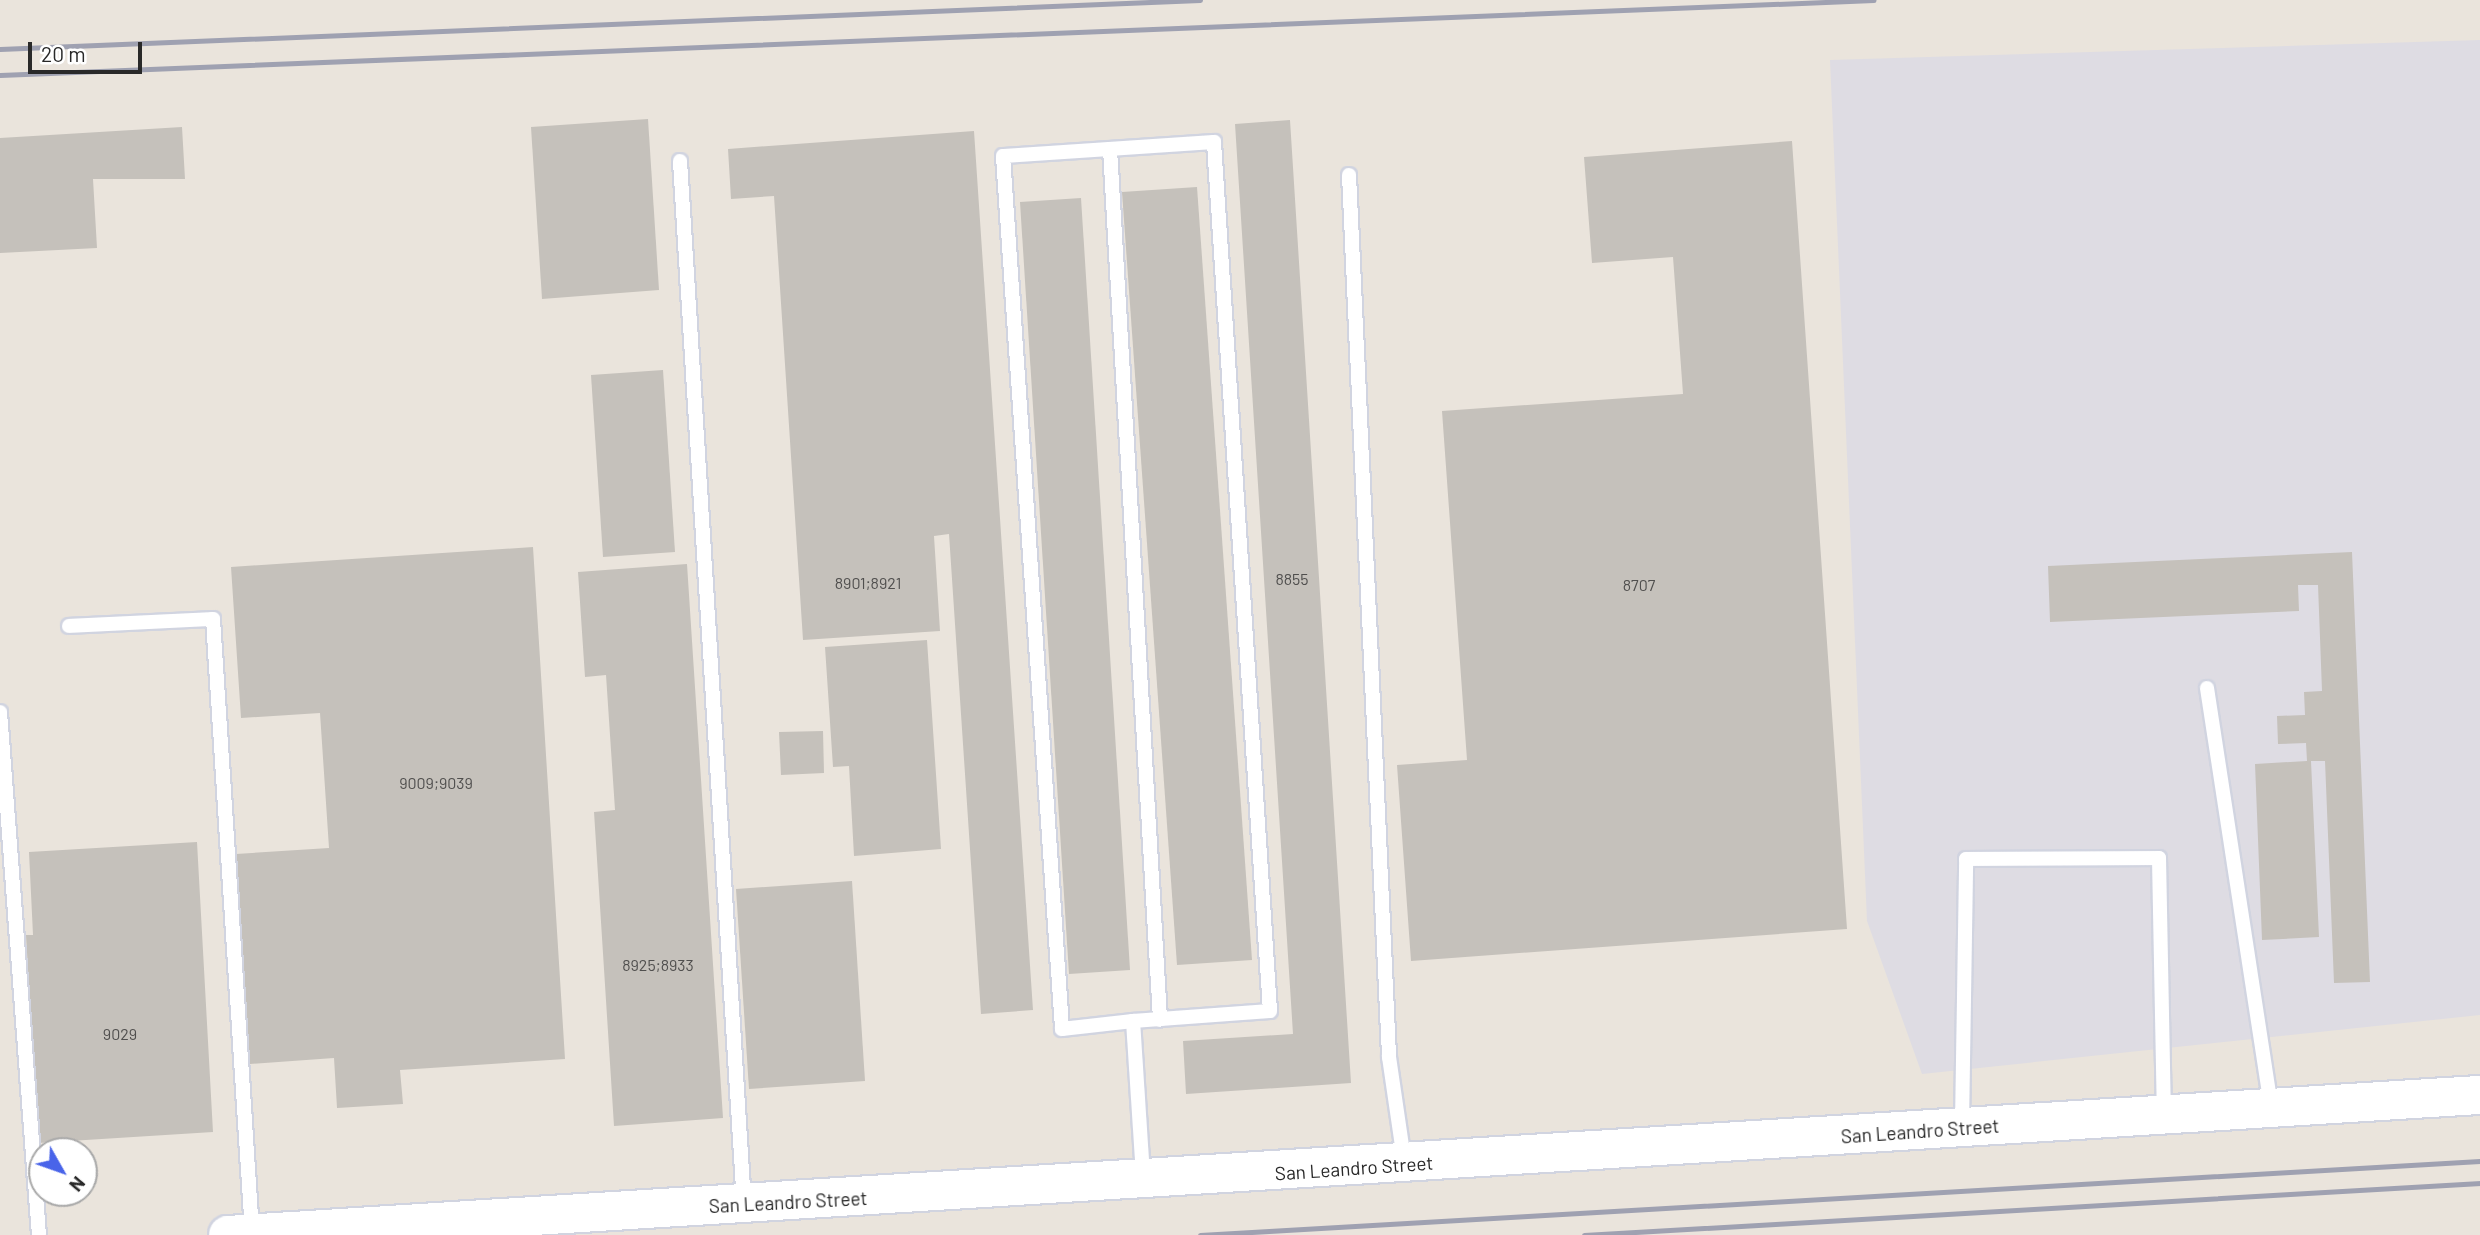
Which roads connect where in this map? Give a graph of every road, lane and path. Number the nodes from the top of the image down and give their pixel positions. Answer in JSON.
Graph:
{"nodes":[{"id":1,"x":1110,"y":149,"type":"junction"},
{"id":2,"x":680,"y":161,"type":"dead end"},
{"id":3,"x":1349,"y":175,"type":"dead end"},
{"id":4,"x":69,"y":626,"type":"dead end"},
{"id":5,"x":2207,"y":688,"type":"dead end"},
{"id":6,"x":0,"y":712,"type":"edge"},
{"id":7,"x":1160,"y":1020,"type":"junction"},
{"id":8,"x":1133,"y":1021,"type":"junction"},
{"id":9,"x":2480,"y":1095,"type":"edge"},
{"id":10,"x":2271,"y":1107,"type":"junction"},
{"id":11,"x":2164,"y":1114,"type":"junction"},
{"id":12,"x":1962,"y":1128,"type":"junction"},
{"id":13,"x":1405,"y":1165,"type":"junction"},
{"id":14,"x":1144,"y":1181,"type":"junction"},
{"id":15,"x":744,"y":1204,"type":"junction"},
{"id":16,"x":240,"y":1234,"type":"edge"},
{"id":17,"x":39,"y":1235,"type":"edge"}],
"edges":[{"from":1,"to":7,"type":"lane"},
{"from":1,"to":7,"type":"lane"},
{"from":1,"to":8,"type":"lane"},
{"from":2,"to":15,"type":"lane"},
{"from":3,"to":13,"type":"lane"},
{"from":4,"to":16,"type":"lane"},
{"from":5,"to":10,"type":"lane"},
{"from":6,"to":17,"type":"lane"},
{"from":7,"to":8,"type":"lane"},
{"from":8,"to":14,"type":"lane"},
{"from":9,"to":10,"type":"main road","name":"San Leandro Street"},
{"from":10,"to":11,"type":"main road","name":"San Leandro Street"},
{"from":11,"to":12,"type":"main road","name":"San Leandro Street"},
{"from":11,"to":12,"type":"lane"},
{"from":12,"to":13,"type":"main road","name":"San Leandro Street"},
{"from":13,"to":14,"type":"main road","name":"San Leandro Street"},
{"from":14,"to":15,"type":"main road","name":"San Leandro Street"},
{"from":15,"to":16,"type":"main road","name":"San Leandro Street"}]}
